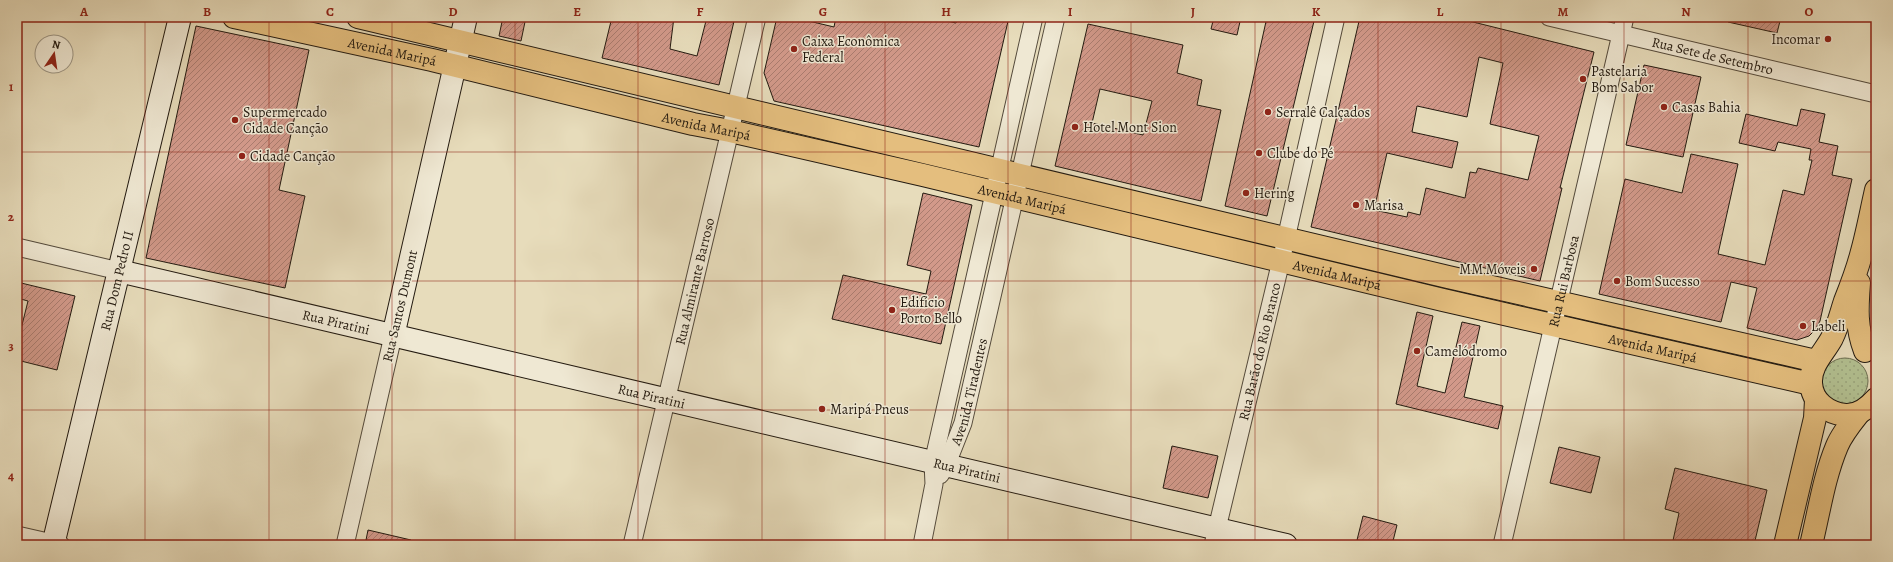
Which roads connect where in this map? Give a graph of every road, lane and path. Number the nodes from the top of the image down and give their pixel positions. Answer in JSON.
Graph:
{"nodes":[{"id":1,"x":180,"y":17,"type":"edge"},
{"id":2,"x":234,"y":17,"type":"edge"},
{"id":3,"x":358,"y":17,"type":"edge"},
{"id":4,"x":466,"y":17,"type":"edge"},
{"id":5,"x":757,"y":17,"type":"edge"},
{"id":6,"x":1034,"y":17,"type":"edge"},
{"id":7,"x":1056,"y":17,"type":"edge"},
{"id":8,"x":1336,"y":17,"type":"edge"},
{"id":9,"x":1549,"y":17,"type":"edge"},
{"id":10,"x":1625,"y":17,"type":"edge"},
{"id":11,"x":425,"y":32,"type":"junction"},
{"id":12,"x":1621,"y":34,"type":"junction"},
{"id":13,"x":460,"y":41,"type":"junction"},
{"id":14,"x":501,"y":51,"type":"junction"},
{"id":15,"x":417,"y":57,"type":"junction"},
{"id":16,"x":455,"y":66,"type":"junction"},
{"id":17,"x":488,"y":75,"type":"junction"},
{"id":18,"x":1876,"y":94,"type":"edge"},
{"id":19,"x":698,"y":98,"type":"junction"},
{"id":20,"x":736,"y":107,"type":"junction"},
{"id":21,"x":772,"y":115,"type":"junction"},
{"id":22,"x":1010,"y":123,"type":"junction"},
{"id":23,"x":693,"y":124,"type":"junction"},
{"id":24,"x":1031,"y":128,"type":"junction"},
{"id":25,"x":730,"y":131,"type":"junction"},
{"id":26,"x":762,"y":138,"type":"junction"},
{"id":27,"x":964,"y":161,"type":"junction"},
{"id":28,"x":1010,"y":172,"type":"junction"},
{"id":29,"x":1056,"y":183,"type":"junction"},
{"id":30,"x":958,"y":184,"type":"junction"},
{"id":31,"x":1876,"y":190,"type":"edge"},
{"id":32,"x":1004,"y":195,"type":"junction"},
{"id":33,"x":1049,"y":206,"type":"junction"},
{"id":34,"x":1253,"y":230,"type":"junction"},
{"id":35,"x":985,"y":231,"type":"junction"},
{"id":36,"x":1006,"y":237,"type":"junction"},
{"id":37,"x":1286,"y":238,"type":"junction"},
{"id":38,"x":17,"y":247,"type":"edge"},
{"id":39,"x":1323,"y":247,"type":"junction"},
{"id":40,"x":1247,"y":253,"type":"junction"},
{"id":41,"x":1861,"y":255,"type":"junction"},
{"id":42,"x":1281,"y":261,"type":"junction"},
{"id":43,"x":1317,"y":270,"type":"junction"},
{"id":44,"x":120,"y":271,"type":"junction"},
{"id":45,"x":1558,"y":302,"type":"junction"},
{"id":46,"x":1552,"y":325,"type":"junction"},
{"id":47,"x":393,"y":336,"type":"junction"},
{"id":48,"x":1707,"y":336,"type":"junction"},
{"id":49,"x":1821,"y":356,"type":"junction"},
{"id":50,"x":1873,"y":358,"type":"edge"},
{"id":51,"x":1702,"y":360,"type":"junction"},
{"id":52,"x":1813,"y":392,"type":"junction"},
{"id":53,"x":667,"y":400,"type":"junction"},
{"id":54,"x":1870,"y":406,"type":"edge"},
{"id":55,"x":942,"y":420,"type":"junction"},
{"id":56,"x":963,"y":423,"type":"junction"},
{"id":57,"x":1803,"y":469,"type":"junction"},
{"id":58,"x":938,"y":471,"type":"junction"},
{"id":59,"x":1827,"y":475,"type":"junction"},
{"id":60,"x":17,"y":535,"type":"edge"},
{"id":61,"x":1214,"y":537,"type":"edge"},
{"id":62,"x":56,"y":544,"type":"edge"},
{"id":63,"x":345,"y":545,"type":"edge"},
{"id":64,"x":632,"y":545,"type":"edge"},
{"id":65,"x":922,"y":545,"type":"edge"},
{"id":66,"x":1286,"y":545,"type":"edge"},
{"id":67,"x":1502,"y":545,"type":"edge"},
{"id":68,"x":1785,"y":545,"type":"edge"},
{"id":69,"x":1811,"y":545,"type":"edge"}],
"edges":[{"from":1,"to":44,"type":"street","name":"Rua Dom Pedro II"},
{"from":2,"to":15,"type":"main road","name":"Avenida Maripá"},
{"from":3,"to":11,"type":"main road","name":"Avenida Maripá"},
{"from":4,"to":13,"type":"street"},
{"from":5,"to":20,"type":"street","name":"Rua Almirante Barroso"},
{"from":6,"to":22,"type":"street","name":"Avenida Tiradentes"},
{"from":7,"to":24,"type":"street","name":"Avenida Tiradentes"},
{"from":8,"to":37,"type":"street","name":"Rua Barão do Rio Branco"},
{"from":9,"to":12,"type":"street","name":"Rua Sete de Setembro"},
{"from":10,"to":12,"type":"street","name":"Rua Rui Barbosa"},
{"from":11,"to":13,"type":"main road","name":"Avenida Maripá"},
{"from":11,"to":15,"type":"main road"},
{"from":12,"to":18,"type":"street","name":"Rua Sete de Setembro"},
{"from":12,"to":45,"type":"street","name":"Rua Rui Barbosa"},
{"from":13,"to":14,"type":"main road","name":"Avenida Maripá"},
{"from":13,"to":16,"type":"street","name":"Rua Santos Dumont"},
{"from":14,"to":17,"type":"main road"},
{"from":14,"to":19,"type":"main road","name":"Avenida Maripá"},
{"from":15,"to":16,"type":"main road","name":"Avenida Maripá"},
{"from":16,"to":17,"type":"main road","name":"Avenida Maripá"},
{"from":16,"to":47,"type":"street","name":"Rua Santos Dumont"},
{"from":17,"to":23,"type":"main road","name":"Avenida Maripá"},
{"from":19,"to":20,"type":"main road","name":"Avenida Maripá"},
{"from":19,"to":23,"type":"main road"},
{"from":20,"to":21,"type":"main road","name":"Avenida Maripá"},
{"from":20,"to":25,"type":"street","name":"Rua Almirante Barroso"},
{"from":21,"to":26,"type":"main road"},
{"from":21,"to":27,"type":"main road","name":"Avenida Maripá"},
{"from":22,"to":24,"type":"street"},
{"from":22,"to":28,"type":"street","name":"Avenida Tiradentes"},
{"from":23,"to":25,"type":"main road","name":"Avenida Maripá"},
{"from":24,"to":28,"type":"street","name":"Avenida Tiradentes"},
{"from":25,"to":26,"type":"main road","name":"Avenida Maripá"},
{"from":25,"to":53,"type":"street","name":"Rua Almirante Barroso"},
{"from":26,"to":30,"type":"main road","name":"Avenida Maripá"},
{"from":27,"to":28,"type":"main road","name":"Avenida Maripá"},
{"from":27,"to":30,"type":"main road"},
{"from":28,"to":29,"type":"main road","name":"Avenida Maripá"},
{"from":28,"to":32,"type":"street","name":"Avenida Tiradentes"},
{"from":29,"to":33,"type":"main road"},
{"from":29,"to":34,"type":"main road","name":"Avenida Maripá"},
{"from":30,"to":32,"type":"main road","name":"Avenida Maripá"},
{"from":31,"to":41,"type":"main road"},
{"from":32,"to":33,"type":"main road","name":"Avenida Maripá"},
{"from":32,"to":35,"type":"street","name":"Avenida Tiradentes"},
{"from":32,"to":36,"type":"street","name":"Avenida Tiradentes"},
{"from":33,"to":40,"type":"main road","name":"Avenida Maripá"},
{"from":34,"to":37,"type":"main road","name":"Avenida Maripá"},
{"from":34,"to":40,"type":"main road"},
{"from":35,"to":36,"type":"street"},
{"from":35,"to":55,"type":"street","name":"Avenida Tiradentes"},
{"from":36,"to":56,"type":"street","name":"Avenida Tiradentes"},
{"from":37,"to":39,"type":"main road","name":"Avenida Maripá"},
{"from":37,"to":42,"type":"street","name":"Rua Barão do Rio Branco"},
{"from":38,"to":44,"type":"street","name":"Rua Piratini"},
{"from":39,"to":43,"type":"main road"},
{"from":39,"to":45,"type":"main road","name":"Avenida Maripá"},
{"from":40,"to":42,"type":"main road","name":"Avenida Maripá"},
{"from":41,"to":49,"type":"main road"},
{"from":41,"to":50,"type":"main road"},
{"from":42,"to":43,"type":"main road","name":"Avenida Maripá"},
{"from":42,"to":61,"type":"street","name":"Rua Barão do Rio Branco"},
{"from":43,"to":46,"type":"main road","name":"Avenida Maripá"},
{"from":44,"to":47,"type":"street","name":"Rua Piratini"},
{"from":44,"to":62,"type":"street","name":"Rua Dom Pedro II"},
{"from":45,"to":46,"type":"street","name":"Rua Rui Barbosa"},
{"from":45,"to":48,"type":"main road","name":"Avenida Maripá"},
{"from":46,"to":51,"type":"main road","name":"Avenida Maripá"},
{"from":46,"to":67,"type":"street","name":"Rua Rui Barbosa"},
{"from":47,"to":53,"type":"street","name":"Rua Piratini"},
{"from":47,"to":63,"type":"street","name":"Rua Santos Dumont"},
{"from":48,"to":49,"type":"main road","name":"Avenida Maripá"},
{"from":48,"to":51,"type":"main road"},
{"from":49,"to":50,"type":"main road"},
{"from":49,"to":52,"type":"main road"},
{"from":51,"to":52,"type":"main road","name":"Avenida Maripá"},
{"from":52,"to":54,"type":"main road"},
{"from":52,"to":57,"type":"main road"},
{"from":53,"to":58,"type":"street","name":"Rua Piratini"},
{"from":53,"to":64,"type":"street","name":"Rua Almirante Barroso"},
{"from":54,"to":59,"type":"main road"},
{"from":55,"to":56,"type":"street"},
{"from":55,"to":58,"type":"street","name":"Avenida Tiradentes"},
{"from":56,"to":58,"type":"street","name":"Avenida Tiradentes"},
{"from":57,"to":59,"type":"main road"},
{"from":57,"to":68,"type":"main road"},
{"from":58,"to":61,"type":"street","name":"Rua Piratini"},
{"from":58,"to":65,"type":"street"},
{"from":59,"to":69,"type":"main road"},
{"from":60,"to":62,"type":"street"},
{"from":61,"to":66,"type":"street","name":"Rua Piratini"}]}
